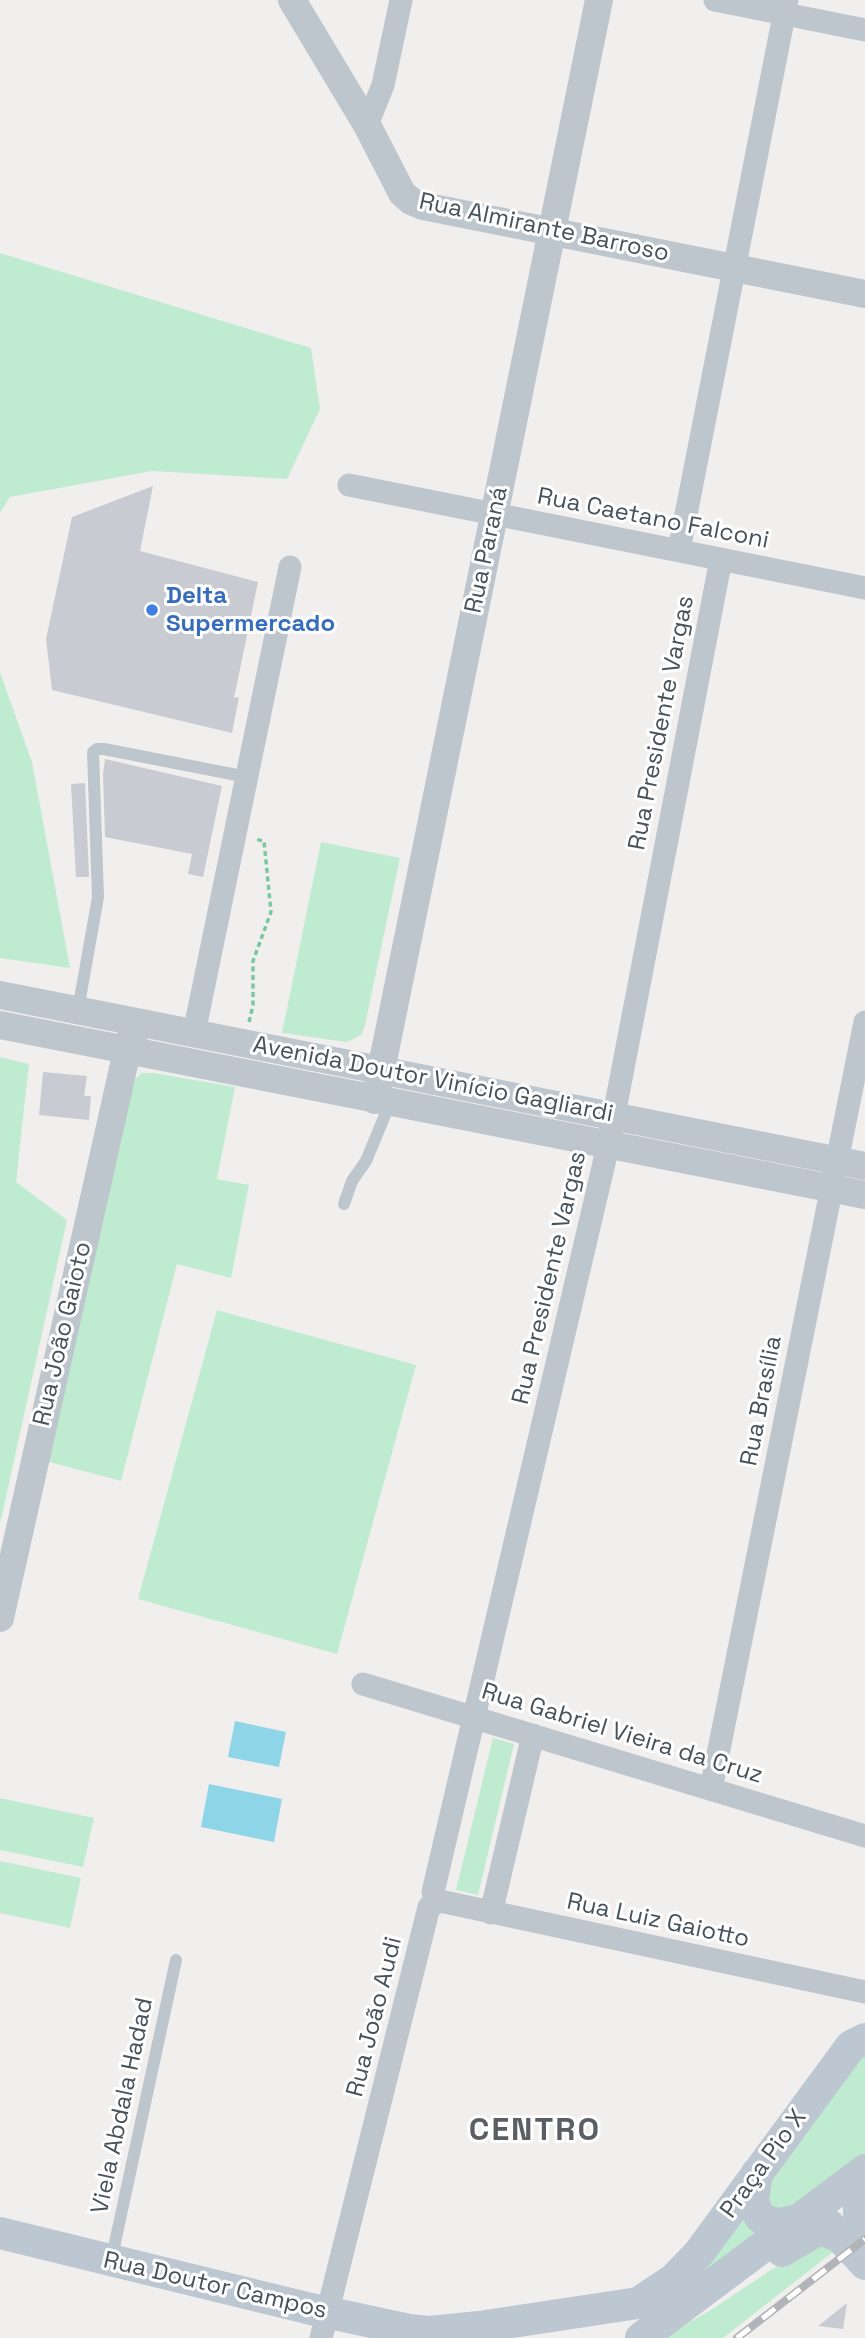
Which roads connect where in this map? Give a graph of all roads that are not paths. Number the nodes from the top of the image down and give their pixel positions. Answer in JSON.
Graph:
{"nodes":[{"id":1,"x":292,"y":0,"type":"edge"},
{"id":2,"x":401,"y":0,"type":"edge"},
{"id":3,"x":599,"y":0,"type":"edge"},
{"id":4,"x":715,"y":0,"type":"edge"},
{"id":5,"x":786,"y":7,"type":"edge"},
{"id":6,"x":865,"y":30,"type":"edge"},
{"id":7,"x":368,"y":125,"type":"junction"},
{"id":8,"x":552,"y":231,"type":"junction"},
{"id":9,"x":734,"y":268,"type":"junction"},
{"id":10,"x":865,"y":294,"type":"edge"},
{"id":11,"x":349,"y":485,"type":"dead end"},
{"id":12,"x":494,"y":514,"type":"junction"},
{"id":13,"x":679,"y":550,"type":"junction"},
{"id":14,"x":721,"y":559,"type":"junction"},
{"id":15,"x":290,"y":567,"type":"dead end"},
{"id":16,"x":865,"y":588,"type":"edge"},
{"id":17,"x":247,"y":777,"type":"junction"},
{"id":18,"x":0,"y":995,"type":"edge"},
{"id":19,"x":78,"y":1010,"type":"junction"},
{"id":20,"x":865,"y":1023,"type":"edge"},
{"id":21,"x":150,"y":1024,"type":"junction"},
{"id":22,"x":0,"y":1025,"type":"edge"},
{"id":23,"x":194,"y":1033,"type":"junction"},
{"id":24,"x":127,"y":1051,"type":"junction"},
{"id":25,"x":172,"y":1060,"type":"junction"},
{"id":26,"x":381,"y":1070,"type":"junction"},
{"id":27,"x":382,"y":1101,"type":"junction"},
{"id":28,"x":614,"y":1116,"type":"junction"},
{"id":29,"x":608,"y":1146,"type":"junction"},
{"id":30,"x":837,"y":1160,"type":"junction"},
{"id":31,"x":865,"y":1166,"type":"edge"},
{"id":32,"x":831,"y":1189,"type":"junction"},
{"id":33,"x":865,"y":1195,"type":"edge"},
{"id":34,"x":344,"y":1204,"type":"dead end"},
{"id":35,"x":0,"y":1618,"type":"edge"},
{"id":36,"x":363,"y":1684,"type":"dead end"},
{"id":37,"x":475,"y":1717,"type":"junction"},
{"id":38,"x":533,"y":1735,"type":"junction"},
{"id":39,"x":711,"y":1789,"type":"junction"},
{"id":40,"x":865,"y":1836,"type":"edge"},
{"id":41,"x":440,"y":1901,"type":"junction"},
{"id":42,"x":491,"y":1913,"type":"junction"},
{"id":43,"x":176,"y":1960,"type":"dead end"},
{"id":44,"x":865,"y":1992,"type":"edge"},
{"id":45,"x":861,"y":2035,"type":"edge"},
{"id":46,"x":757,"y":2172,"type":"junction"},
{"id":47,"x":865,"y":2172,"type":"edge"},
{"id":48,"x":795,"y":2221,"type":"junction"},
{"id":49,"x":853,"y":2232,"type":"edge"},
{"id":50,"x":0,"y":2234,"type":"edge"},
{"id":51,"x":111,"y":2261,"type":"junction"},
{"id":52,"x":865,"y":2264,"type":"edge"},
{"id":53,"x":674,"y":2278,"type":"joint"},
{"id":54,"x":324,"y":2325,"type":"edge"},
{"id":55,"x":648,"y":2333,"type":"edge"},
{"id":56,"x":431,"y":2335,"type":"edge"}],
"edges":[{"from":1,"to":7,"type":"street","name":"Rua Almirante Barroso"},
{"from":2,"to":7,"type":"street"},
{"from":3,"to":8,"type":"street","name":"Rua Paraná"},
{"from":4,"to":5,"type":"street"},
{"from":5,"to":6,"type":"street"},
{"from":5,"to":9,"type":"street"},
{"from":7,"to":8,"type":"street","name":"Rua Almirante Barroso"},
{"from":8,"to":9,"type":"street","name":"Rua Almirante Barroso"},
{"from":8,"to":12,"type":"street","name":"Rua Paraná"},
{"from":9,"to":10,"type":"street","name":"Rua Almirante Barroso"},
{"from":9,"to":13,"type":"street"},
{"from":11,"to":12,"type":"street","name":"Rua Caetano Falconi"},
{"from":12,"to":13,"type":"street","name":"Rua Caetano Falconi"},
{"from":12,"to":26,"type":"street","name":"Rua Paraná"},
{"from":13,"to":14,"type":"street","name":"Rua Caetano Falconi"},
{"from":14,"to":16,"type":"street","name":"Rua Caetano Falconi"},
{"from":14,"to":28,"type":"street","name":"Rua Presidente Vargas"},
{"from":15,"to":17,"type":"street"},
{"from":17,"to":19,"type":"lane"},
{"from":17,"to":23,"type":"street"},
{"from":18,"to":19,"type":"street","name":"Avenida Doutor Vinício Gagliardi"},
{"from":19,"to":21,"type":"street","name":"Avenida Doutor Vinício Gagliardi"},
{"from":20,"to":30,"type":"street","name":"Rua Brasília"},
{"from":21,"to":23,"type":"street","name":"Avenida Doutor Vinício Gagliardi"},
{"from":21,"to":24,"type":"street"},
{"from":22,"to":24,"type":"street","name":"Avenida Doutor Vinício Gagliardi"},
{"from":23,"to":25,"type":"street"},
{"from":23,"to":26,"type":"street","name":"Avenida Doutor Vinício Gagliardi"},
{"from":24,"to":25,"type":"street","name":"Avenida Doutor Vinício Gagliardi"},
{"from":24,"to":35,"type":"street","name":"Rua João Gaioto"},
{"from":25,"to":27,"type":"street","name":"Avenida Doutor Vinício Gagliardi"},
{"from":26,"to":27,"type":"street","name":"Rua Paraná"},
{"from":26,"to":28,"type":"street","name":"Avenida Doutor Vinício Gagliardi"},
{"from":27,"to":29,"type":"street","name":"Avenida Doutor Vinício Gagliardi"},
{"from":27,"to":34,"type":"lane"},
{"from":28,"to":29,"type":"street","name":"Rua Presidente Vargas"},
{"from":28,"to":30,"type":"street","name":"Avenida Doutor Vinício Gagliardi"},
{"from":29,"to":32,"type":"street","name":"Avenida Doutor Vinício Gagliardi"},
{"from":29,"to":37,"type":"street","name":"Rua Presidente Vargas"},
{"from":30,"to":31,"type":"street","name":"Avenida Doutor Vinício Gagliardi"},
{"from":30,"to":32,"type":"street","name":"Rua Brasília"},
{"from":32,"to":33,"type":"street","name":"Avenida Doutor Vinício Gagliardi"},
{"from":32,"to":39,"type":"street","name":"Rua Brasília"},
{"from":36,"to":37,"type":"street","name":"Rua Gabriel Vieira da Cruz"},
{"from":37,"to":38,"type":"street","name":"Rua Gabriel Vieira da Cruz"},
{"from":37,"to":41,"type":"street"},
{"from":38,"to":39,"type":"street","name":"Rua Gabriel Vieira da Cruz"},
{"from":38,"to":42,"type":"street"},
{"from":39,"to":40,"type":"street","name":"Rua Gabriel Vieira da Cruz"},
{"from":41,"to":42,"type":"street","name":"Rua Luiz Gaiotto"},
{"from":41,"to":54,"type":"street","name":"Rua João Audi"},
{"from":42,"to":44,"type":"street","name":"Rua Luiz Gaiotto"},
{"from":43,"to":51,"type":"lane","name":"Viela Abdala Hadad"},
{"from":45,"to":46,"type":"main road","name":"Praça Pio X"},
{"from":46,"to":48,"type":"main road"},
{"from":46,"to":53,"type":"main road","name":"Praça Pio X"},
{"from":47,"to":48,"type":"main road"},
{"from":47,"to":49,"type":"main road"},
{"from":48,"to":49,"type":"main road"},
{"from":48,"to":55,"type":"main road"},
{"from":49,"to":52,"type":"main road"},
{"from":49,"to":55,"type":"main road"},
{"from":50,"to":51,"type":"main road","name":"Rua Doutor Campos"},
{"from":51,"to":54,"type":"main road","name":"Rua Doutor Campos"},
{"from":53,"to":56,"type":"main road","name":"Rua Doutor Campos"},
{"from":54,"to":56,"type":"main road","name":"Rua Doutor Campos"}]}
